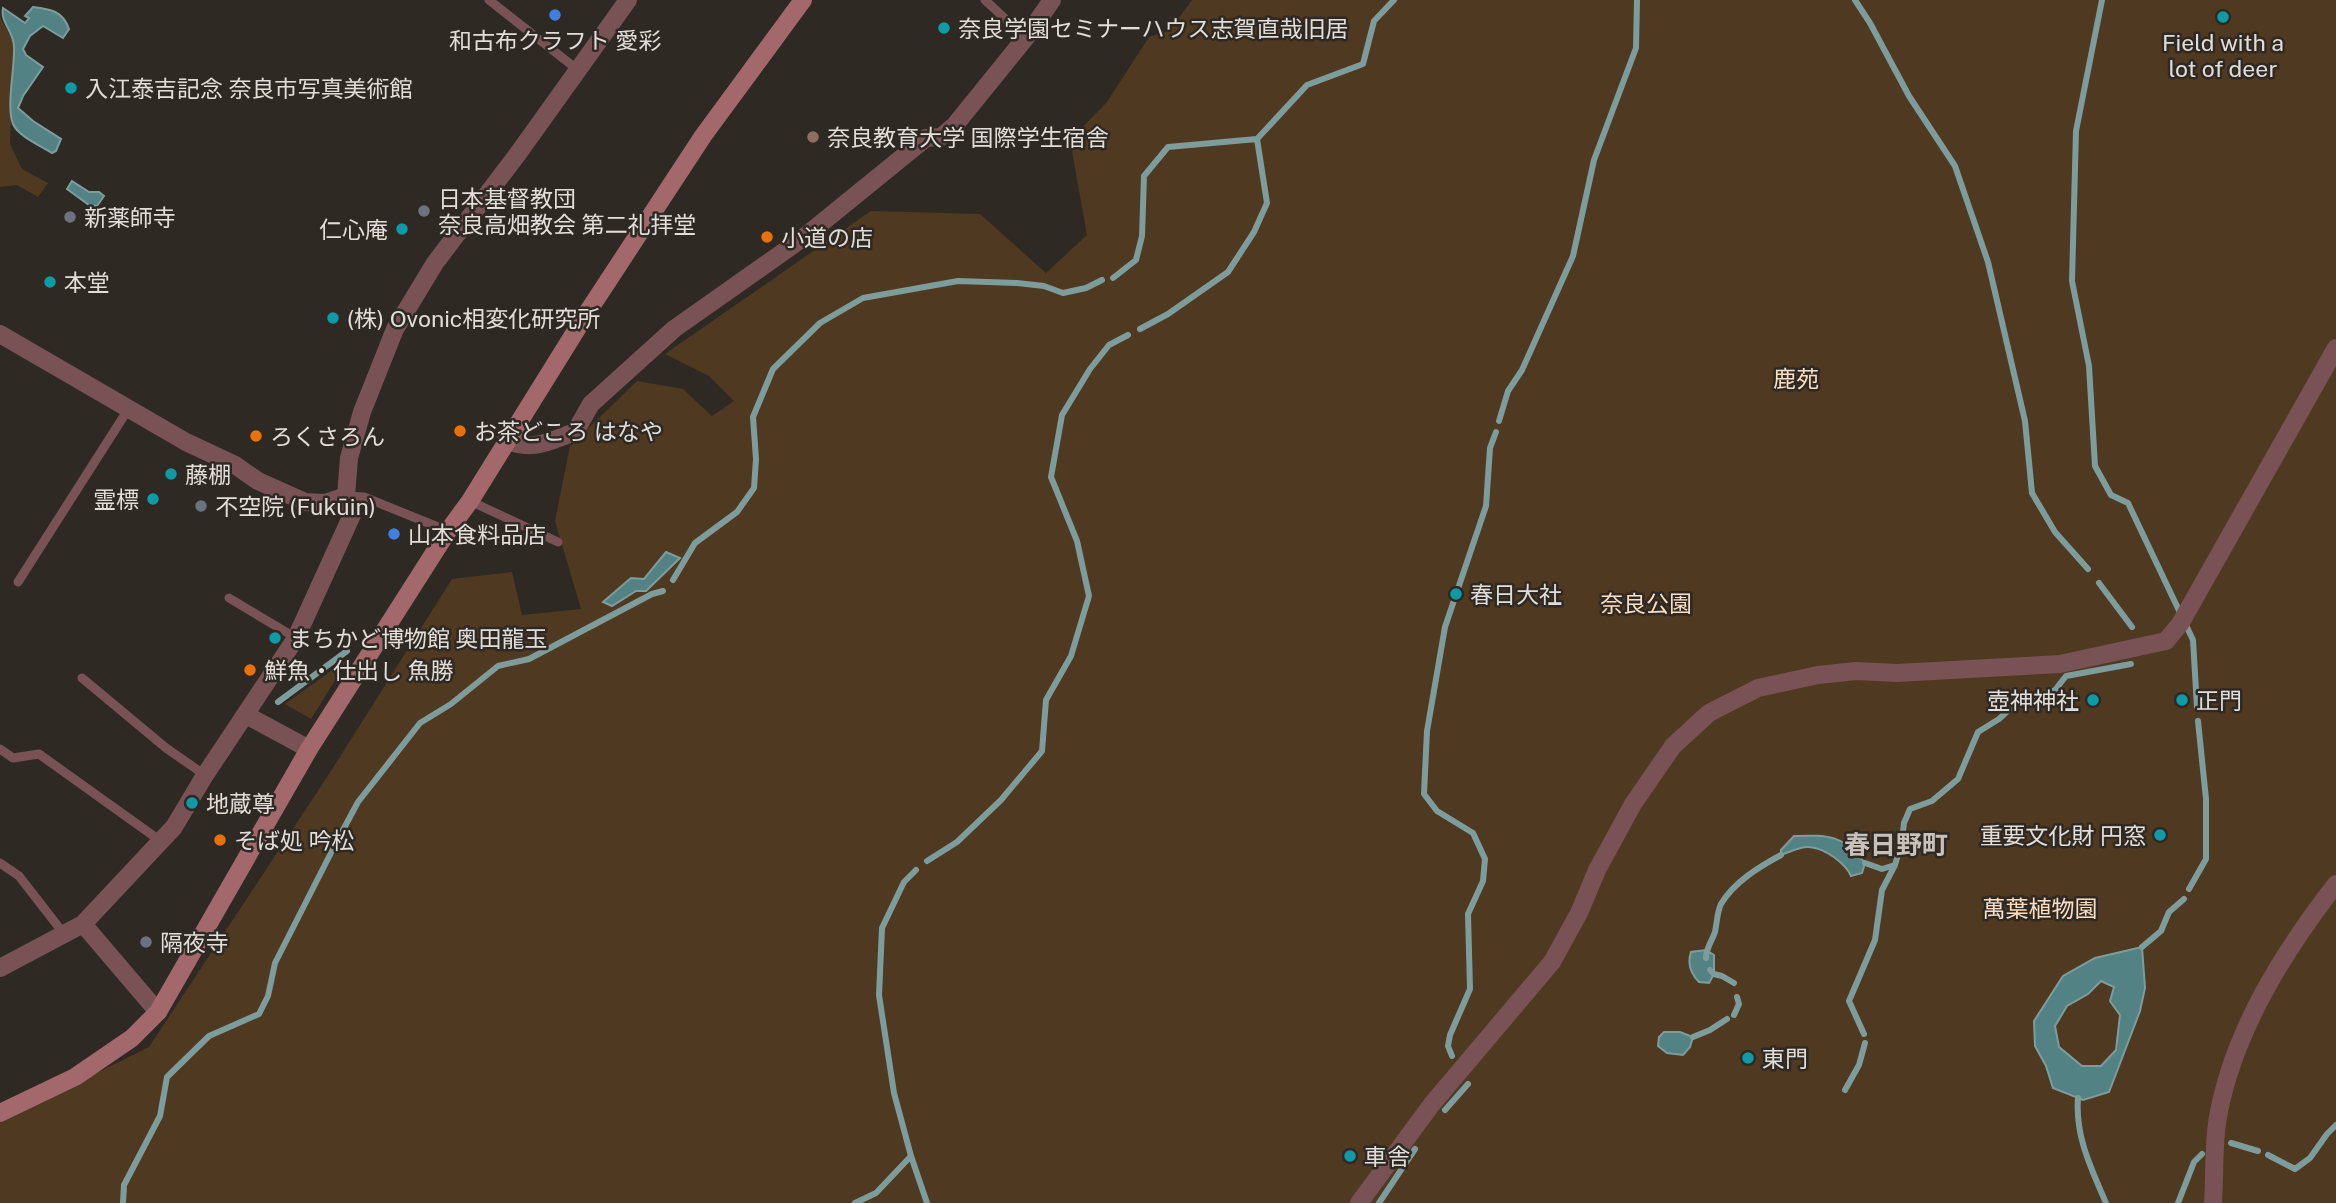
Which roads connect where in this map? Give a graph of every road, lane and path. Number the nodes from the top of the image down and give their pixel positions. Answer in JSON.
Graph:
{"nodes":[{"id":1,"x":489,"y":0,"type":"edge"},
{"id":2,"x":628,"y":0,"type":"edge"},
{"id":3,"x":803,"y":0,"type":"edge"},
{"id":4,"x":985,"y":0,"type":"edge"},
{"id":5,"x":1052,"y":0,"type":"edge"},
{"id":6,"x":1027,"y":36,"type":"junction"},
{"id":7,"x":578,"y":70,"type":"junction"},
{"id":8,"x":0,"y":334,"type":"edge"},
{"id":9,"x":2336,"y":348,"type":"edge"},
{"id":10,"x":129,"y":408,"type":"junction"},
{"id":11,"x":506,"y":440,"type":"junction"},
{"id":12,"x":346,"y":496,"type":"junction"},
{"id":13,"x":470,"y":501,"type":"junction"},
{"id":14,"x":448,"y":531,"type":"junction"},
{"id":15,"x":558,"y":542,"type":"dead end"},
{"id":16,"x":18,"y":582,"type":"dead end"},
{"id":17,"x":229,"y":598,"type":"dead end"},
{"id":18,"x":296,"y":638,"type":"junction"},
{"id":19,"x":82,"y":678,"type":"dead end"},
{"id":20,"x":246,"y":715,"type":"junction"},
{"id":21,"x":0,"y":748,"type":"edge"},
{"id":22,"x":309,"y":749,"type":"junction"},
{"id":23,"x":205,"y":775,"type":"junction"},
{"id":24,"x":162,"y":842,"type":"junction"},
{"id":25,"x":0,"y":863,"type":"edge"},
{"id":26,"x":2336,"y":884,"type":"edge"},
{"id":27,"x":83,"y":924,"type":"junction"},
{"id":28,"x":65,"y":934,"type":"junction"},
{"id":29,"x":0,"y":968,"type":"edge"},
{"id":30,"x":158,"y":1012,"type":"junction"},
{"id":31,"x":0,"y":1113,"type":"edge"},
{"id":32,"x":1359,"y":1203,"type":"edge"},
{"id":33,"x":2213,"y":1203,"type":"edge"}],
"edges":[{"from":1,"to":7,"type":"lane"},
{"from":2,"to":7,"type":"street"},
{"from":3,"to":11,"type":"street"},
{"from":4,"to":6,"type":"lane"},
{"from":5,"to":6,"type":"street"},
{"from":6,"to":11,"type":"street"},
{"from":7,"to":12,"type":"street"},
{"from":8,"to":10,"type":"street"},
{"from":9,"to":32,"type":"street"},
{"from":10,"to":12,"type":"street"},
{"from":10,"to":16,"type":"lane"},
{"from":11,"to":13,"type":"street"},
{"from":12,"to":14,"type":"lane"},
{"from":12,"to":18,"type":"street"},
{"from":13,"to":14,"type":"street"},
{"from":13,"to":15,"type":"lane"},
{"from":14,"to":22,"type":"street"},
{"from":17,"to":18,"type":"lane"},
{"from":18,"to":20,"type":"street"},
{"from":19,"to":23,"type":"lane"},
{"from":20,"to":22,"type":"street"},
{"from":20,"to":23,"type":"street"},
{"from":21,"to":24,"type":"lane"},
{"from":22,"to":30,"type":"street"},
{"from":23,"to":24,"type":"street"},
{"from":24,"to":27,"type":"street"},
{"from":25,"to":28,"type":"lane"},
{"from":26,"to":33,"type":"street"},
{"from":27,"to":28,"type":"street"},
{"from":27,"to":30,"type":"street"},
{"from":28,"to":29,"type":"street"},
{"from":30,"to":31,"type":"street"}]}
